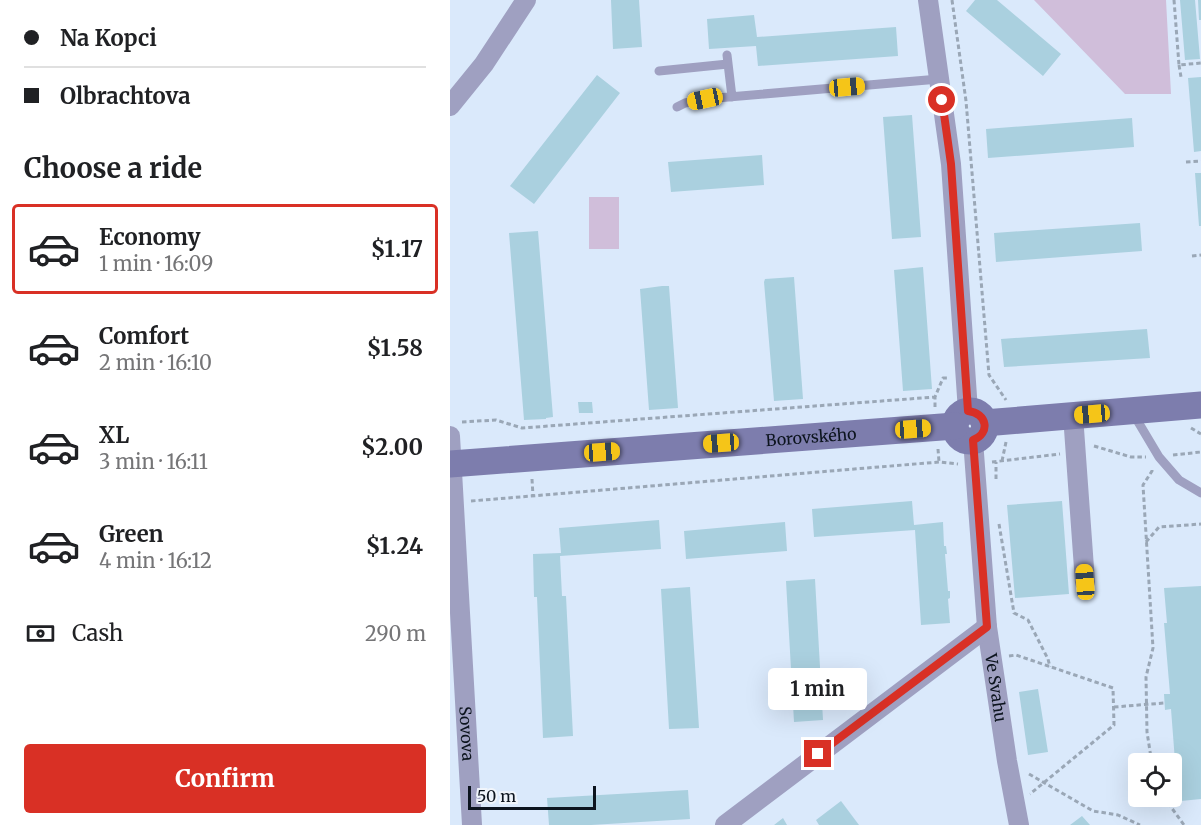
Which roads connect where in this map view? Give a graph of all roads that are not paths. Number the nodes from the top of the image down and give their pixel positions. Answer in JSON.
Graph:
{"nodes":[{"id":1,"x":526,"y":0,"type":"edge"},
{"id":2,"x":928,"y":0,"type":"edge"},
{"id":3,"x":659,"y":71,"type":"dead end"},
{"id":4,"x":939,"y":79,"type":"junction"},
{"id":5,"x":732,"y":97,"type":"junction"},
{"id":6,"x":450,"y":106,"type":"edge"},
{"id":7,"x":677,"y":107,"type":"dead end"},
{"id":8,"x":1131,"y":411,"type":"junction"},
{"id":9,"x":1194,"y":415,"type":"edge"},
{"id":10,"x":1073,"y":416,"type":"junction"},
{"id":11,"x":456,"y":429,"type":"edge"},
{"id":12,"x":971,"y":433,"type":"junction"},
{"id":13,"x":451,"y":464,"type":"edge"},
{"id":14,"x":1201,"y":493,"type":"edge"},
{"id":15,"x":1085,"y":582,"type":"dead end"},
{"id":16,"x":987,"y":627,"type":"junction"},
{"id":17,"x":1017,"y":816,"type":"edge"},
{"id":18,"x":472,"y":825,"type":"edge"},
{"id":19,"x":725,"y":825,"type":"edge"}],
"edges":[{"from":1,"to":6,"type":"street"},
{"from":2,"to":4,"type":"street","name":"Ve Svahu"},
{"from":3,"to":5,"type":"lane"},
{"from":4,"to":5,"type":"lane"},
{"from":4,"to":12,"type":"street","name":"Ve Svahu"},
{"from":5,"to":7,"type":"lane"},
{"from":8,"to":9,"type":"main road","name":"Borovského"},
{"from":8,"to":10,"type":"main road","name":"Borovského"},
{"from":8,"to":14,"type":"lane"},
{"from":10,"to":12,"type":"main road","name":"Borovského"},
{"from":10,"to":15,"type":"street"},
{"from":11,"to":13,"type":"street","name":"Sovova"},
{"from":12,"to":13,"type":"main road","name":"Borovského"},
{"from":12,"to":16,"type":"street","name":"Ve Svahu"},
{"from":13,"to":18,"type":"street","name":"Sovova"},
{"from":16,"to":17,"type":"street","name":"Ve Svahu"},
{"from":16,"to":19,"type":"street"}]}
